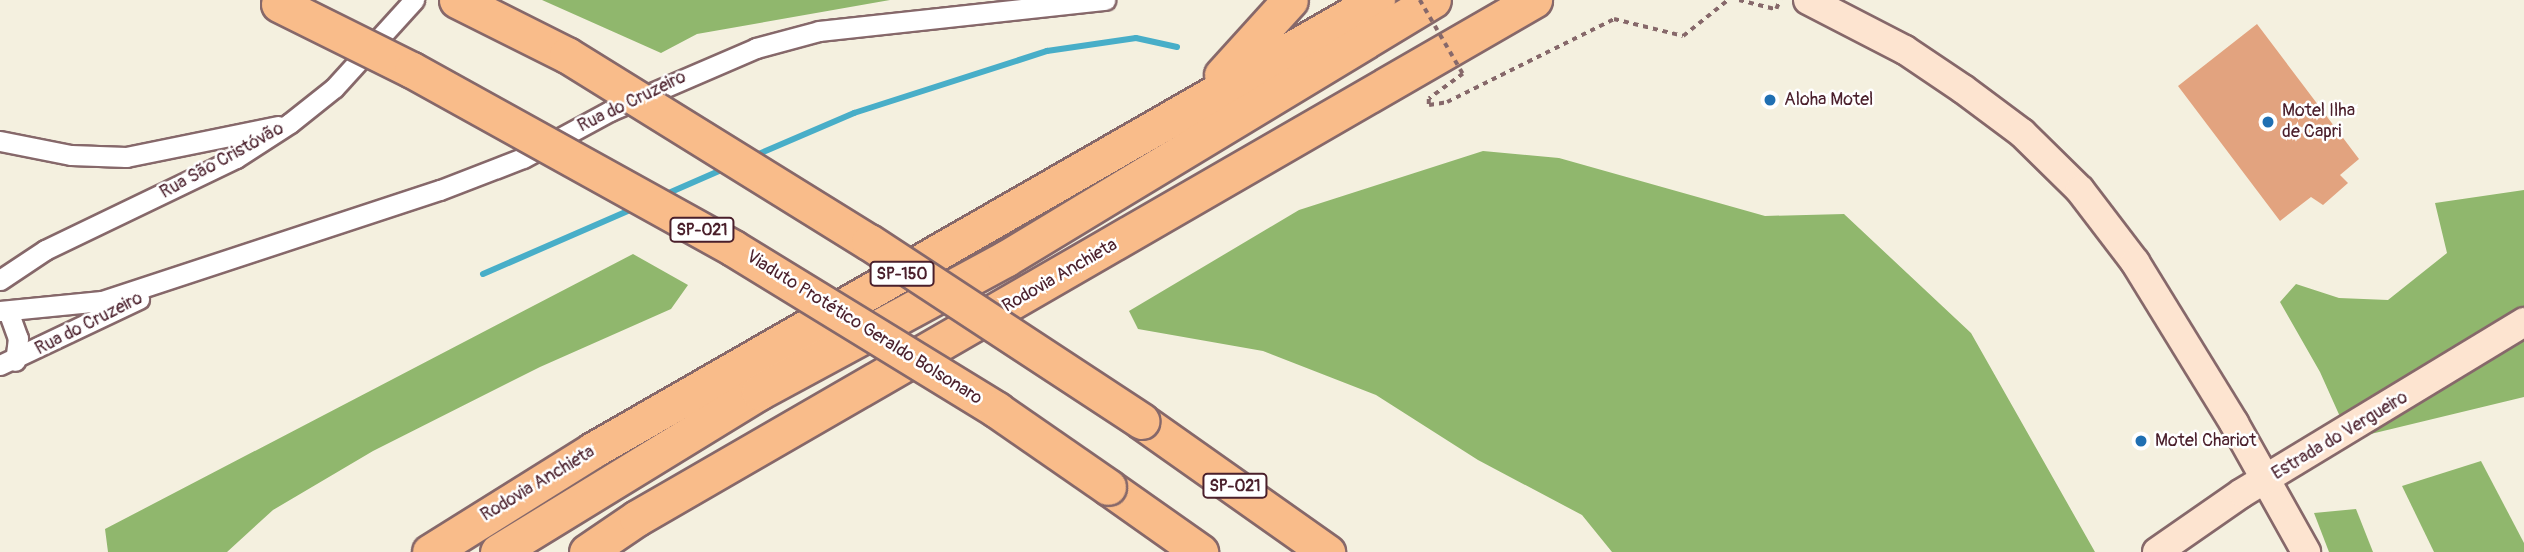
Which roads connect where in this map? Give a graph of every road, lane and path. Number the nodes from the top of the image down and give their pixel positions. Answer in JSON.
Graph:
{"nodes":[{"id":1,"x":414,"y":0,"type":"edge"},
{"id":2,"x":457,"y":0,"type":"edge"},
{"id":3,"x":1105,"y":0,"type":"edge"},
{"id":4,"x":1290,"y":0,"type":"edge"},
{"id":5,"x":1377,"y":0,"type":"edge"},
{"id":6,"x":1420,"y":0,"type":"edge"},
{"id":7,"x":1433,"y":0,"type":"edge"},
{"id":8,"x":1728,"y":0,"type":"edge"},
{"id":9,"x":1739,"y":0,"type":"edge"},
{"id":10,"x":1780,"y":0,"type":"edge"},
{"id":11,"x":1808,"y":0,"type":"edge"},
{"id":12,"x":275,"y":2,"type":"edge"},
{"id":13,"x":1520,"y":5,"type":"edge"},
{"id":14,"x":1165,"y":122,"type":"junction"},
{"id":15,"x":290,"y":123,"type":"junction"},
{"id":16,"x":0,"y":141,"type":"edge"},
{"id":17,"x":0,"y":280,"type":"edge"},
{"id":18,"x":177,"y":280,"type":"junction"},
{"id":19,"x":4,"y":311,"type":"edge"},
{"id":20,"x":2524,"y":323,"type":"edge"},
{"id":21,"x":8,"y":363,"type":"edge"},
{"id":22,"x":2265,"y":482,"type":"junction"},
{"id":23,"x":430,"y":552,"type":"edge"},
{"id":24,"x":498,"y":552,"type":"edge"},
{"id":25,"x":587,"y":552,"type":"edge"},
{"id":26,"x":1200,"y":552,"type":"edge"},
{"id":27,"x":1327,"y":552,"type":"edge"},
{"id":28,"x":2157,"y":552,"type":"edge"},
{"id":29,"x":2306,"y":552,"type":"edge"}],
"edges":[{"from":1,"to":15,"type":"street","name":"Rua São Cristóvão"},
{"from":2,"to":27,"type":"highway","number":"SP-021","bridge":true},
{"from":3,"to":18,"type":"street","name":"Rua do Cruzeiro"},
{"from":4,"to":14,"type":"highway"},
{"from":5,"to":14,"type":"highway","name":"Rodovia Anchieta","number":"SP-150"},
{"from":6,"to":8,"type":"path","bridge":true},
{"from":7,"to":24,"type":"highway","name":"Rodovia Anchieta","number":"SP-150"},
{"from":9,"to":10,"type":"path"},
{"from":11,"to":22,"type":"street"},
{"from":12,"to":26,"type":"highway","name":"Viaduto Protético Geraldo Bolsonaro","number":"SP-021","bridge":true},
{"from":13,"to":25,"type":"highway","name":"Rodovia Anchieta"},
{"from":14,"to":23,"type":"highway","name":"Rodovia Anchieta","number":"SP-150"},
{"from":15,"to":16,"type":"street"},
{"from":15,"to":17,"type":"street","name":"Rua São Cristóvão"},
{"from":18,"to":19,"type":"street","name":"Rua do Cruzeiro"},
{"from":18,"to":21,"type":"street","name":"Rua do Cruzeiro"},
{"from":19,"to":21,"type":"street"},
{"from":20,"to":22,"type":"street","name":"Estrada do Vergueiro"},
{"from":22,"to":28,"type":"street","name":"Estrada do Vergueiro"},
{"from":22,"to":29,"type":"street"}]}
